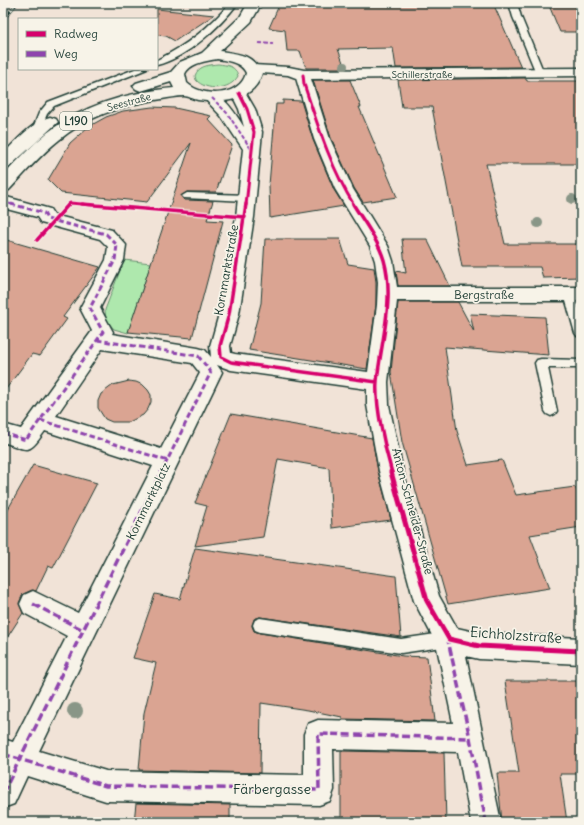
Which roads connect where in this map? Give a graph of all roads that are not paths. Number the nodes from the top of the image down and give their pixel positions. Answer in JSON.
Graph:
{"nodes":[{"id":1,"x":234,"y":3,"type":"edge"},
{"id":2,"x":255,"y":3,"type":"edge"},
{"id":3,"x":513,"y":3,"type":"edge"},
{"id":4,"x":246,"y":20,"type":"junction"},
{"id":5,"x":247,"y":53,"type":"junction"},
{"id":6,"x":175,"y":55,"type":"junction"},
{"id":7,"x":207,"y":56,"type":"junction"},
{"id":8,"x":190,"y":62,"type":"junction"},
{"id":9,"x":158,"y":63,"type":"edge"},
{"id":10,"x":140,"y":70,"type":"edge"},
{"id":11,"x":581,"y":72,"type":"edge"},
{"id":12,"x":540,"y":73,"type":"junction"},
{"id":13,"x":178,"y":75,"type":"junction"},
{"id":14,"x":303,"y":75,"type":"junction"},
{"id":15,"x":245,"y":89,"type":"junction"},
{"id":16,"x":187,"y":91,"type":"junction"},
{"id":17,"x":212,"y":98,"type":"junction"},
{"id":18,"x":35,"y":133,"type":"junction"},
{"id":19,"x":251,"y":149,"type":"junction"},
{"id":20,"x":3,"y":163,"type":"edge"},
{"id":21,"x":3,"y":186,"type":"edge"},
{"id":22,"x":187,"y":196,"type":"dead end"},
{"id":23,"x":247,"y":198,"type":"junction"},
{"id":24,"x":3,"y":202,"type":"edge"},
{"id":25,"x":387,"y":294,"type":"junction"},
{"id":26,"x":575,"y":294,"type":"edge"},
{"id":27,"x":581,"y":333,"type":"edge"},
{"id":28,"x":97,"y":340,"type":"junction"},
{"id":29,"x":216,"y":364,"type":"junction"},
{"id":30,"x":581,"y":364,"type":"edge"},
{"id":31,"x":377,"y":382,"type":"junction"},
{"id":32,"x":551,"y":411,"type":"dead end"},
{"id":33,"x":40,"y":420,"type":"junction"},
{"id":34,"x":3,"y":433,"type":"edge"},
{"id":35,"x":168,"y":461,"type":"junction"},
{"id":36,"x":33,"y":604,"type":"dead end"},
{"id":37,"x":260,"y":625,"type":"dead end"},
{"id":38,"x":83,"y":630,"type":"junction"},
{"id":39,"x":449,"y":639,"type":"junction"},
{"id":40,"x":581,"y":651,"type":"edge"},
{"id":41,"x":470,"y":738,"type":"junction"},
{"id":42,"x":12,"y":756,"type":"edge"},
{"id":43,"x":3,"y":793,"type":"edge"},
{"id":44,"x":486,"y":822,"type":"edge"}],
"edges":[{"from":1,"to":6,"type":"lane"},
{"from":2,"to":4,"type":"street"},
{"from":3,"to":12,"type":"lane"},
{"from":4,"to":5,"type":"street"},
{"from":4,"to":7,"type":"street"},
{"from":5,"to":7,"type":"street","name":"Schillerstraße"},
{"from":5,"to":14,"type":"street","name":"Schillerstraße"},
{"from":5,"to":15,"type":"street"},
{"from":6,"to":8,"type":"lane"},
{"from":6,"to":9,"type":"lane"},
{"from":7,"to":8,"type":"street"},
{"from":8,"to":13,"type":"street"},
{"from":10,"to":18,"type":"lane"},
{"from":11,"to":12,"type":"street","name":"Schillerstraße"},
{"from":12,"to":14,"type":"street","name":"Schillerstraße"},
{"from":13,"to":16,"type":"street"},
{"from":13,"to":18,"type":"street","name":"Seestraße","number":"L190"},
{"from":14,"to":15,"type":"street","name":"Schillerstraße"},
{"from":14,"to":25,"type":"street","name":"Anton-Schneider-Straße"},
{"from":15,"to":17,"type":"street","number":"L190"},
{"from":15,"to":19,"type":"street","name":"Kornmarktstraße"},
{"from":16,"to":17,"type":"street","number":"L190"},
{"from":16,"to":21,"type":"street","name":"Seestraße","number":"L190"},
{"from":17,"to":19,"type":"street"},
{"from":18,"to":20,"type":"street","name":"Seestraße","number":"L190"},
{"from":19,"to":23,"type":"street","name":"Kornmarktstraße"},
{"from":22,"to":23,"type":"lane"},
{"from":23,"to":29,"type":"street","name":"Kornmarktstraße"},
{"from":24,"to":28,"type":"street"},
{"from":25,"to":26,"type":"street","name":"Bergstraße"},
{"from":25,"to":31,"type":"street","name":"Anton-Schneider-Straße"},
{"from":26,"to":27,"type":"lane"},
{"from":28,"to":29,"type":"street"},
{"from":28,"to":33,"type":"street"},
{"from":29,"to":31,"type":"street"},
{"from":29,"to":35,"type":"street","name":"Kornmarktplatz"},
{"from":30,"to":32,"type":"lane"},
{"from":31,"to":39,"type":"street","name":"Anton-Schneider-Straße"},
{"from":33,"to":34,"type":"street"},
{"from":33,"to":35,"type":"street"},
{"from":35,"to":38,"type":"street","name":"Kornmarktplatz"},
{"from":36,"to":38,"type":"street"},
{"from":37,"to":39,"type":"lane"},
{"from":38,"to":42,"type":"street","name":"Kornmarktplatz"},
{"from":39,"to":40,"type":"street","name":"Eichholzstraße"},
{"from":39,"to":41,"type":"street","name":"Anton-Schneider-Straße"},
{"from":41,"to":42,"type":"street","name":"Färbergasse"},
{"from":41,"to":44,"type":"street","name":"Anton-Schneider-Straße"},
{"from":42,"to":43,"type":"street","name":"Kornmarktplatz"}]}
